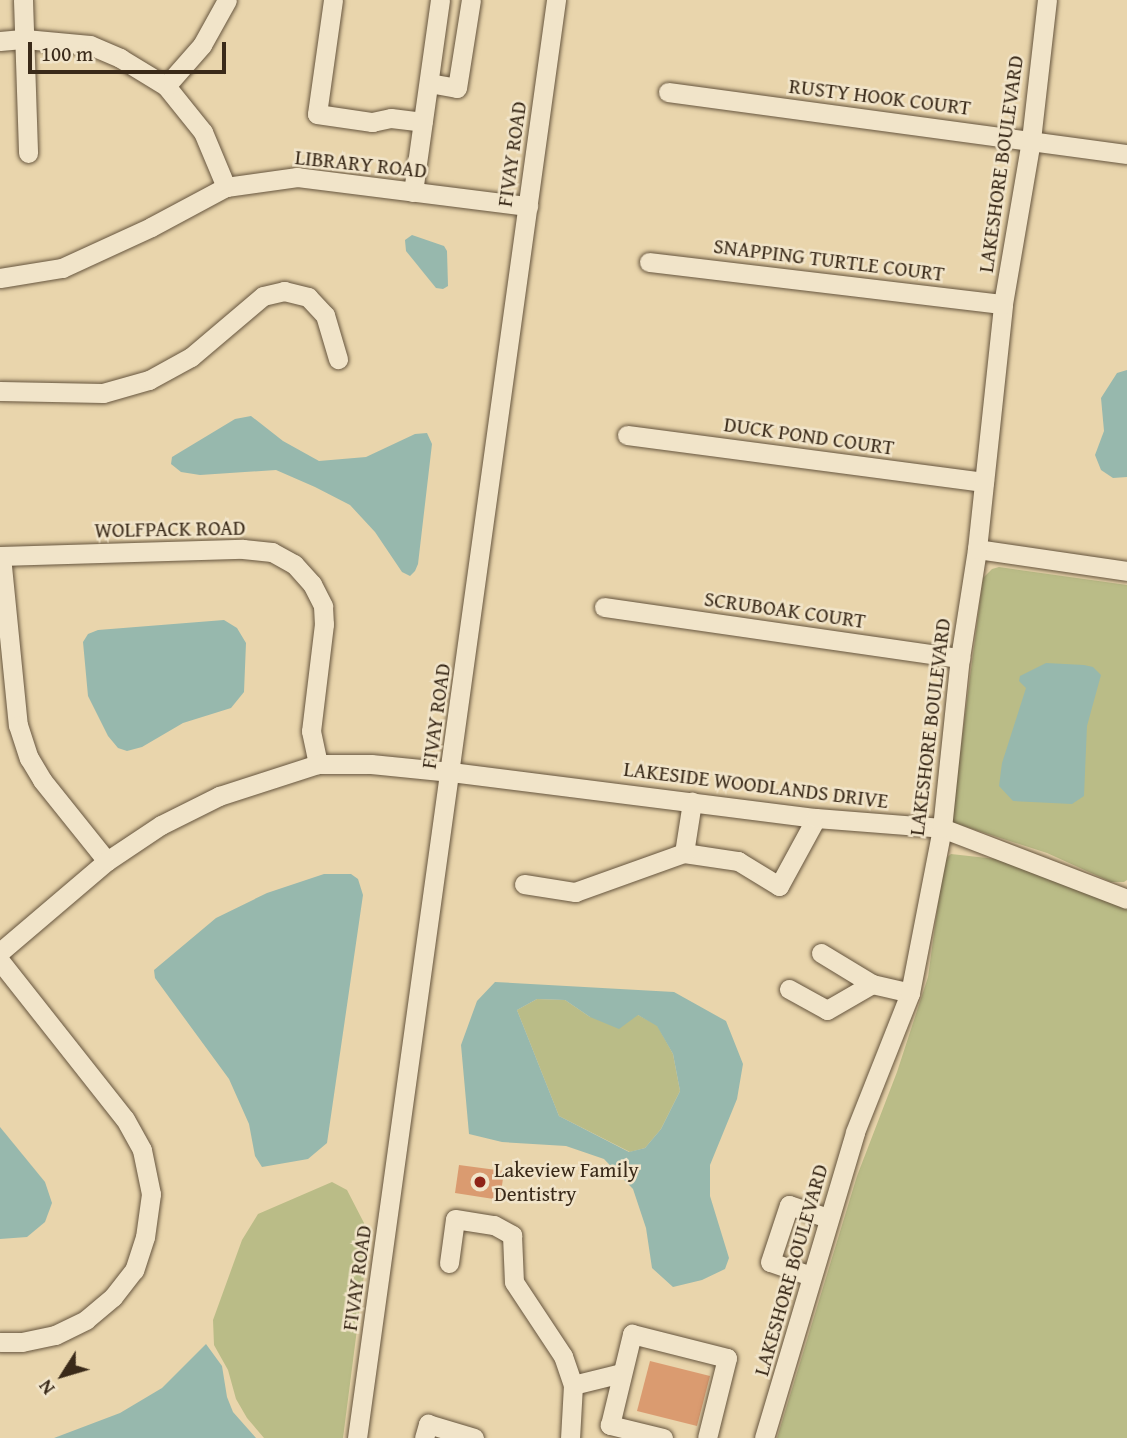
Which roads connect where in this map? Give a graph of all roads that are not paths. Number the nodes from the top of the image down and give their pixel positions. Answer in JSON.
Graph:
{"nodes":[{"id":1,"x":23,"y":0,"type":"edge"},
{"id":2,"x":227,"y":0,"type":"edge"},
{"id":3,"x":333,"y":0,"type":"edge"},
{"id":4,"x":440,"y":0,"type":"edge"},
{"id":5,"x":471,"y":0,"type":"edge"},
{"id":6,"x":556,"y":0,"type":"edge"},
{"id":7,"x":1046,"y":0,"type":"edge"},
{"id":8,"x":26,"y":39,"type":"junction"},
{"id":9,"x":0,"y":41,"type":"edge"},
{"id":10,"x":429,"y":83,"type":"junction"},
{"id":11,"x":166,"y":86,"type":"junction"},
{"id":12,"x":668,"y":92,"type":"dead end"},
{"id":13,"x":423,"y":122,"type":"junction"},
{"id":14,"x":1031,"y":140,"type":"junction"},
{"id":15,"x":28,"y":153,"type":"dead end"},
{"id":16,"x":1127,"y":154,"type":"edge"},
{"id":17,"x":226,"y":187,"type":"junction"},
{"id":18,"x":413,"y":192,"type":"junction"},
{"id":19,"x":528,"y":206,"type":"junction"},
{"id":20,"x":649,"y":262,"type":"dead end"},
{"id":21,"x":0,"y":278,"type":"edge"},
{"id":22,"x":1003,"y":304,"type":"junction"},
{"id":23,"x":338,"y":359,"type":"dead end"},
{"id":24,"x":0,"y":391,"type":"edge"},
{"id":25,"x":627,"y":435,"type":"dead end"},
{"id":26,"x":984,"y":482,"type":"junction"},
{"id":27,"x":977,"y":550,"type":"junction"},
{"id":28,"x":1,"y":556,"type":"edge"},
{"id":29,"x":1127,"y":571,"type":"edge"},
{"id":30,"x":604,"y":607,"type":"dead end"},
{"id":31,"x":960,"y":658,"type":"junction"},
{"id":32,"x":318,"y":764,"type":"junction"},
{"id":33,"x":451,"y":772,"type":"junction"},
{"id":34,"x":692,"y":802,"type":"junction"},
{"id":35,"x":816,"y":818,"type":"junction"},
{"id":36,"x":942,"y":828,"type":"junction"},
{"id":37,"x":684,"y":853,"type":"junction"},
{"id":38,"x":107,"y":861,"type":"junction"},
{"id":39,"x":524,"y":884,"type":"dead end"},
{"id":40,"x":1127,"y":899,"type":"edge"},
{"id":41,"x":0,"y":952,"type":"edge"},
{"id":42,"x":821,"y":953,"type":"dead end"},
{"id":43,"x":0,"y":961,"type":"edge"},
{"id":44,"x":872,"y":984,"type":"junction"},
{"id":45,"x":789,"y":989,"type":"dead end"},
{"id":46,"x":911,"y":993,"type":"junction"},
{"id":47,"x":828,"y":1218,"type":"junction"},
{"id":48,"x":449,"y":1262,"type":"dead end"},
{"id":49,"x":811,"y":1276,"type":"junction"},
{"id":50,"x":0,"y":1342,"type":"edge"},
{"id":51,"x":622,"y":1373,"type":"junction"},
{"id":52,"x":573,"y":1385,"type":"junction"},
{"id":53,"x":357,"y":1438,"type":"edge"},
{"id":54,"x":424,"y":1438,"type":"edge"},
{"id":55,"x":474,"y":1438,"type":"edge"},
{"id":56,"x":570,"y":1438,"type":"edge"},
{"id":57,"x":663,"y":1438,"type":"edge"},
{"id":58,"x":707,"y":1438,"type":"edge"},
{"id":59,"x":764,"y":1438,"type":"edge"}],
"edges":[{"from":1,"to":8,"type":"street"},
{"from":2,"to":11,"type":"street"},
{"from":3,"to":13,"type":"street"},
{"from":4,"to":10,"type":"street"},
{"from":5,"to":10,"type":"street"},
{"from":6,"to":19,"type":"street","name":"FIVAY ROAD"},
{"from":7,"to":14,"type":"street","name":"LAKESHORE BOULEVARD"},
{"from":8,"to":9,"type":"street"},
{"from":8,"to":11,"type":"street"},
{"from":8,"to":15,"type":"street"},
{"from":10,"to":13,"type":"street"},
{"from":11,"to":17,"type":"street"},
{"from":12,"to":14,"type":"street","name":"RUSTY HOOK COURT"},
{"from":13,"to":18,"type":"street"},
{"from":14,"to":16,"type":"street","name":"RUSTY HOOK COURT"},
{"from":14,"to":22,"type":"street","name":"LAKESHORE BOULEVARD"},
{"from":17,"to":18,"type":"street","name":"LIBRARY ROAD"},
{"from":17,"to":21,"type":"street","name":"LIBRARY ROAD"},
{"from":18,"to":19,"type":"street","name":"LIBRARY ROAD"},
{"from":19,"to":33,"type":"street","name":"FIVAY ROAD"},
{"from":20,"to":22,"type":"street","name":"SNAPPING TURTLE COURT"},
{"from":22,"to":26,"type":"street","name":"LAKESHORE BOULEVARD"},
{"from":23,"to":24,"type":"street"},
{"from":25,"to":26,"type":"street","name":"DUCK POND COURT"},
{"from":26,"to":27,"type":"street","name":"LAKESHORE BOULEVARD"},
{"from":27,"to":29,"type":"street"},
{"from":27,"to":31,"type":"street","name":"LAKESHORE BOULEVARD"},
{"from":28,"to":32,"type":"street","name":"WOLFPACK ROAD"},
{"from":28,"to":38,"type":"street"},
{"from":30,"to":31,"type":"street","name":"SCRUBOAK COURT"},
{"from":31,"to":36,"type":"street","name":"LAKESHORE BOULEVARD"},
{"from":32,"to":33,"type":"street","name":"LAKESIDE WOODLANDS DRIVE"},
{"from":32,"to":38,"type":"street","name":"LAKESIDE WOODLANDS DRIVE"},
{"from":33,"to":34,"type":"street","name":"LAKESIDE WOODLANDS DRIVE"},
{"from":33,"to":53,"type":"street","name":"FIVAY ROAD"},
{"from":34,"to":35,"type":"street","name":"LAKESIDE WOODLANDS DRIVE"},
{"from":34,"to":37,"type":"street"},
{"from":35,"to":36,"type":"street","name":"LAKESIDE WOODLANDS DRIVE"},
{"from":35,"to":37,"type":"street"},
{"from":36,"to":40,"type":"street","name":"LAKESIDE WOODLANDS DRIVE"},
{"from":36,"to":46,"type":"street","name":"LAKESHORE BOULEVARD"},
{"from":37,"to":39,"type":"street"},
{"from":38,"to":41,"type":"street","name":"LAKESIDE WOODLANDS DRIVE"},
{"from":42,"to":44,"type":"street"},
{"from":43,"to":50,"type":"street"},
{"from":44,"to":45,"type":"street"},
{"from":44,"to":46,"type":"street"},
{"from":46,"to":47,"type":"street","name":"LAKESHORE BOULEVARD"},
{"from":47,"to":49,"type":"street","name":"LAKESHORE BOULEVARD"},
{"from":47,"to":49,"type":"street"},
{"from":48,"to":52,"type":"street"},
{"from":49,"to":59,"type":"street","name":"LAKESHORE BOULEVARD"},
{"from":51,"to":52,"type":"street"},
{"from":51,"to":57,"type":"street"},
{"from":51,"to":58,"type":"street"},
{"from":52,"to":56,"type":"street"},
{"from":54,"to":55,"type":"street"}]}
